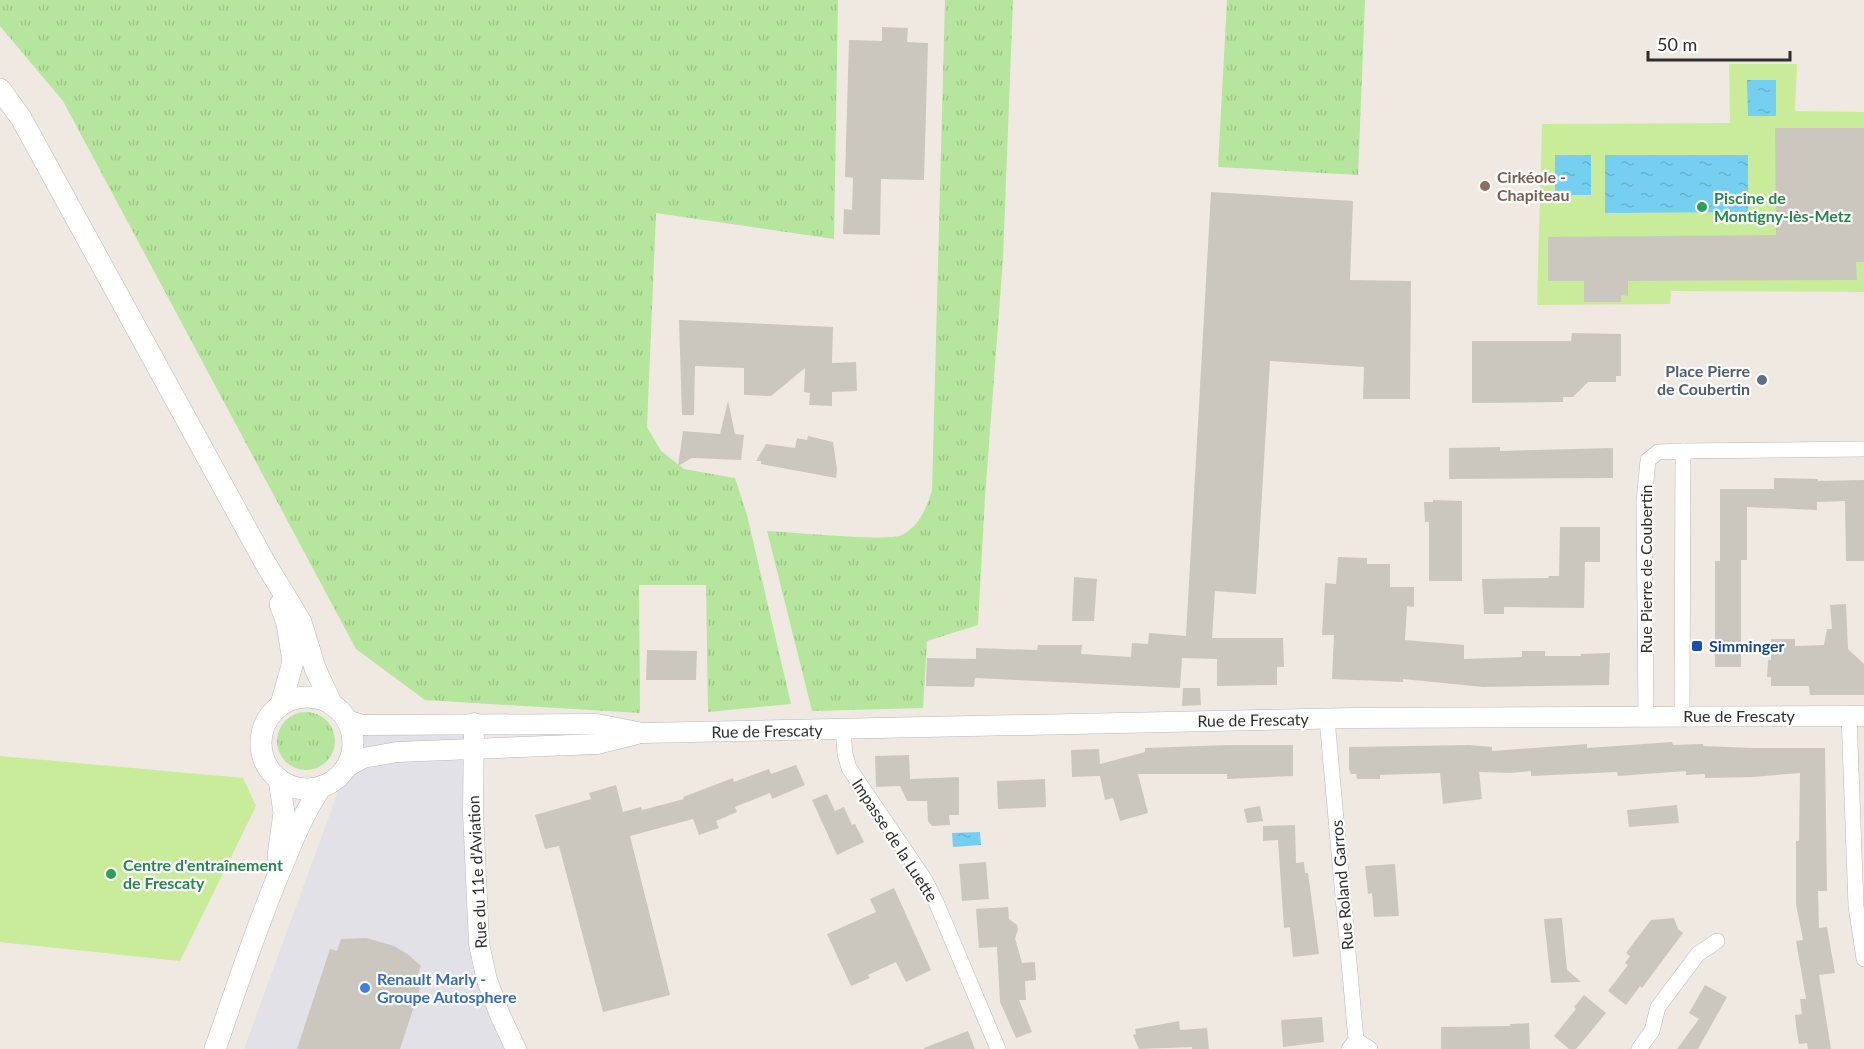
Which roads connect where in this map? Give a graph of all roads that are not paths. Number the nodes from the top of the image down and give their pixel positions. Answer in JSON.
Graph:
{"nodes":[{"id":1,"x":0,"y":89,"type":"edge"},
{"id":2,"x":1864,"y":449,"type":"edge"},
{"id":3,"x":1683,"y":451,"type":"junction"},
{"id":4,"x":264,"y":561,"type":"junction"},
{"id":5,"x":281,"y":704,"type":"junction"},
{"id":6,"x":332,"y":705,"type":"junction"},
{"id":7,"x":1646,"y":716,"type":"junction"},
{"id":8,"x":1682,"y":716,"type":"junction"},
{"id":9,"x":1857,"y":716,"type":"edge"},
{"id":10,"x":1327,"y":719,"type":"junction"},
{"id":11,"x":347,"y":720,"type":"junction"},
{"id":12,"x":474,"y":723,"type":"junction"},
{"id":13,"x":843,"y":729,"type":"junction"},
{"id":14,"x":643,"y":733,"type":"junction"},
{"id":15,"x":474,"y":748,"type":"junction"},
{"id":16,"x":345,"y":768,"type":"junction"},
{"id":17,"x":279,"y":779,"type":"junction"},
{"id":18,"x":322,"y":786,"type":"junction"},
{"id":19,"x":270,"y":894,"type":"junction"},
{"id":20,"x":1717,"y":941,"type":"dead end"},
{"id":21,"x":1864,"y":959,"type":"edge"},
{"id":22,"x":1353,"y":1045,"type":"edge"},
{"id":23,"x":215,"y":1049,"type":"edge"},
{"id":24,"x":516,"y":1049,"type":"edge"},
{"id":25,"x":998,"y":1049,"type":"edge"},
{"id":26,"x":1370,"y":1049,"type":"edge"},
{"id":27,"x":1639,"y":1049,"type":"edge"}],
"edges":[{"from":1,"to":4,"type":"main road"},
{"from":2,"to":3,"type":"street","name":"Rue Pierre de Coubertin"},
{"from":3,"to":7,"type":"street","name":"Rue Pierre de Coubertin"},
{"from":3,"to":8,"type":"street"},
{"from":4,"to":5,"type":"main road"},
{"from":4,"to":6,"type":"main road"},
{"from":5,"to":6,"type":"main road"},
{"from":5,"to":17,"type":"main road"},
{"from":6,"to":11,"type":"main road"},
{"from":7,"to":8,"type":"street","name":"Rue de Frescaty"},
{"from":7,"to":10,"type":"street","name":"Rue de Frescaty"},
{"from":8,"to":9,"type":"street","name":"Rue de Frescaty"},
{"from":9,"to":21,"type":"street"},
{"from":10,"to":13,"type":"street","name":"Rue de Frescaty"},
{"from":10,"to":22,"type":"street","name":"Rue Roland Garros"},
{"from":11,"to":12,"type":"street","name":"Rue de Frescaty"},
{"from":11,"to":16,"type":"main road"},
{"from":12,"to":14,"type":"street","name":"Rue de Frescaty"},
{"from":12,"to":15,"type":"street","name":"Rue du 11e d'Aviation"},
{"from":13,"to":14,"type":"street","name":"Rue de Frescaty"},
{"from":13,"to":25,"type":"street","name":"Impasse de la Luette"},
{"from":14,"to":15,"type":"street","name":"Rue de Frescaty"},
{"from":15,"to":16,"type":"street","name":"Rue de Frescaty"},
{"from":15,"to":24,"type":"street","name":"Rue du 11e d'Aviation"},
{"from":16,"to":18,"type":"main road"},
{"from":17,"to":18,"type":"main road"},
{"from":17,"to":19,"type":"main road"},
{"from":18,"to":19,"type":"main road"},
{"from":19,"to":23,"type":"main road"},
{"from":20,"to":27,"type":"street"},
{"from":22,"to":26,"type":"street"}]}
